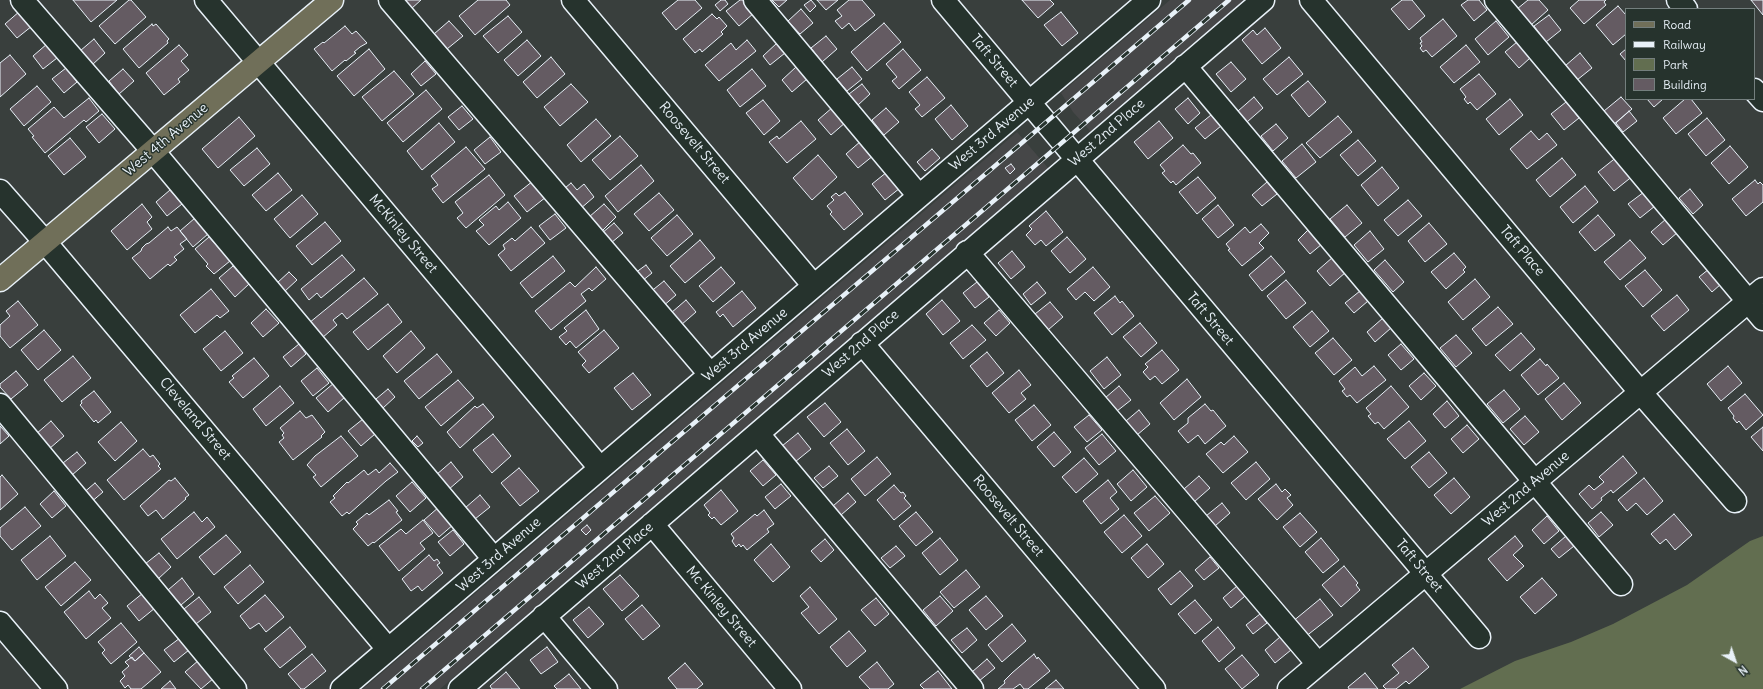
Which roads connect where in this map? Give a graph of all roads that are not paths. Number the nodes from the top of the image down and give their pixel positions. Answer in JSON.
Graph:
{"nodes":[{"id":1,"x":22,"y":0,"type":"edge"},
{"id":2,"x":206,"y":0,"type":"edge"},
{"id":3,"x":332,"y":0,"type":"edge"},
{"id":4,"x":390,"y":0,"type":"edge"},
{"id":5,"x":573,"y":0,"type":"edge"},
{"id":6,"x":755,"y":0,"type":"edge"},
{"id":7,"x":943,"y":0,"type":"edge"},
{"id":8,"x":1263,"y":0,"type":"edge"},
{"id":9,"x":1311,"y":0,"type":"edge"},
{"id":10,"x":1496,"y":0,"type":"edge"},
{"id":11,"x":1678,"y":0,"type":"edge"},
{"id":12,"x":1138,"y":3,"type":"edge"},
{"id":13,"x":1685,"y":8,"type":"edge"},
{"id":14,"x":259,"y":62,"type":"junction"},
{"id":15,"x":1185,"y":66,"type":"junction"},
{"id":16,"x":1755,"y":91,"type":"edge"},
{"id":17,"x":1763,"y":100,"type":"edge"},
{"id":18,"x":1029,"y":102,"type":"junction"},
{"id":19,"x":153,"y":151,"type":"junction"},
{"id":20,"x":1076,"y":159,"type":"junction"},
{"id":21,"x":0,"y":190,"type":"edge"},
{"id":22,"x":919,"y":196,"type":"junction"},
{"id":23,"x":45,"y":242,"type":"junction"},
{"id":24,"x":967,"y":252,"type":"junction"},
{"id":25,"x":0,"y":280,"type":"edge"},
{"id":26,"x":814,"y":286,"type":"junction"},
{"id":27,"x":1756,"y":295,"type":"edge"},
{"id":28,"x":1763,"y":319,"type":"edge"},
{"id":29,"x":862,"y":342,"type":"junction"},
{"id":30,"x":710,"y":374,"type":"junction"},
{"id":31,"x":1641,"y":393,"type":"junction"},
{"id":32,"x":0,"y":405,"type":"edge"},
{"id":33,"x":758,"y":434,"type":"junction"},
{"id":34,"x":600,"y":468,"type":"junction"},
{"id":35,"x":1535,"y":482,"type":"junction"},
{"id":36,"x":1734,"y":501,"type":"dead end"},
{"id":37,"x":652,"y":524,"type":"junction"},
{"id":38,"x":494,"y":559,"type":"junction"},
{"id":39,"x":1425,"y":573,"type":"junction"},
{"id":40,"x":1621,"y":584,"type":"dead end"},
{"id":41,"x":544,"y":616,"type":"junction"},
{"id":42,"x":0,"y":623,"type":"edge"},
{"id":43,"x":1479,"y":637,"type":"dead end"},
{"id":44,"x":388,"y":649,"type":"junction"},
{"id":45,"x":1318,"y":664,"type":"junction"},
{"id":46,"x":56,"y":689,"type":"edge"},
{"id":47,"x":235,"y":689,"type":"edge"},
{"id":48,"x":342,"y":689,"type":"edge"},
{"id":49,"x":460,"y":689,"type":"edge"},
{"id":50,"x":606,"y":689,"type":"edge"},
{"id":51,"x":790,"y":689,"type":"edge"},
{"id":52,"x":972,"y":689,"type":"edge"},
{"id":53,"x":1154,"y":689,"type":"edge"},
{"id":54,"x":1289,"y":689,"type":"edge"}],
"edges":[{"from":1,"to":19,"type":"street"},
{"from":2,"to":14,"type":"street","name":"McKinley Street"},
{"from":3,"to":14,"type":"main road","name":"West 4th Avenue"},
{"from":4,"to":30,"type":"street"},
{"from":5,"to":26,"type":"street","name":"Roosevelt Street"},
{"from":6,"to":22,"type":"street"},
{"from":7,"to":18,"type":"street","name":"Taft Street"},
{"from":8,"to":15,"type":"street","name":"West 2nd Place"},
{"from":9,"to":31,"type":"street","name":"Taft Place"},
{"from":10,"to":27,"type":"street"},
{"from":11,"to":13,"type":"street"},
{"from":12,"to":18,"type":"street","name":"West 3rd Avenue"},
{"from":14,"to":19,"type":"main road","name":"West 4th Avenue"},
{"from":14,"to":34,"type":"street","name":"McKinley Street"},
{"from":15,"to":20,"type":"street","name":"West 2nd Place"},
{"from":15,"to":35,"type":"street"},
{"from":16,"to":17,"type":"street"},
{"from":18,"to":20,"type":"street","name":"Taft Street"},
{"from":18,"to":22,"type":"street","name":"West 3rd Avenue"},
{"from":19,"to":23,"type":"main road","name":"West 4th Avenue"},
{"from":19,"to":38,"type":"street"},
{"from":20,"to":24,"type":"street","name":"West 2nd Place"},
{"from":20,"to":39,"type":"street","name":"Taft Street"},
{"from":21,"to":23,"type":"street","name":"Cleveland Street"},
{"from":22,"to":26,"type":"street","name":"West 3rd Avenue"},
{"from":23,"to":25,"type":"main road","name":"West 4th Avenue"},
{"from":23,"to":44,"type":"street","name":"Cleveland Street"},
{"from":24,"to":29,"type":"street","name":"West 2nd Place"},
{"from":24,"to":45,"type":"street"},
{"from":26,"to":30,"type":"street","name":"West 3rd Avenue"},
{"from":27,"to":28,"type":"street"},
{"from":27,"to":31,"type":"street","name":"West 2nd Avenue"},
{"from":29,"to":33,"type":"street","name":"West 2nd Place"},
{"from":29,"to":53,"type":"street","name":"Roosevelt Street"},
{"from":30,"to":34,"type":"street","name":"West 3rd Avenue"},
{"from":31,"to":35,"type":"street","name":"West 2nd Avenue"},
{"from":31,"to":36,"type":"street","name":"Taft Place"},
{"from":32,"to":47,"type":"street"},
{"from":33,"to":37,"type":"street","name":"West 2nd Place"},
{"from":33,"to":52,"type":"street"},
{"from":34,"to":38,"type":"street","name":"West 3rd Avenue"},
{"from":35,"to":39,"type":"street","name":"West 2nd Avenue"},
{"from":35,"to":40,"type":"street"},
{"from":37,"to":41,"type":"street","name":"West 2nd Place"},
{"from":37,"to":51,"type":"street","name":"Mc Kinley Street"},
{"from":38,"to":44,"type":"street","name":"West 3rd Avenue"},
{"from":39,"to":43,"type":"street","name":"Taft Street"},
{"from":39,"to":45,"type":"street","name":"West 2nd Avenue"},
{"from":41,"to":49,"type":"street","name":"West 2nd Place"},
{"from":41,"to":50,"type":"street"},
{"from":42,"to":46,"type":"street"},
{"from":44,"to":48,"type":"street","name":"West 3rd Avenue"},
{"from":45,"to":54,"type":"street","name":"West 2nd Avenue"}]}
